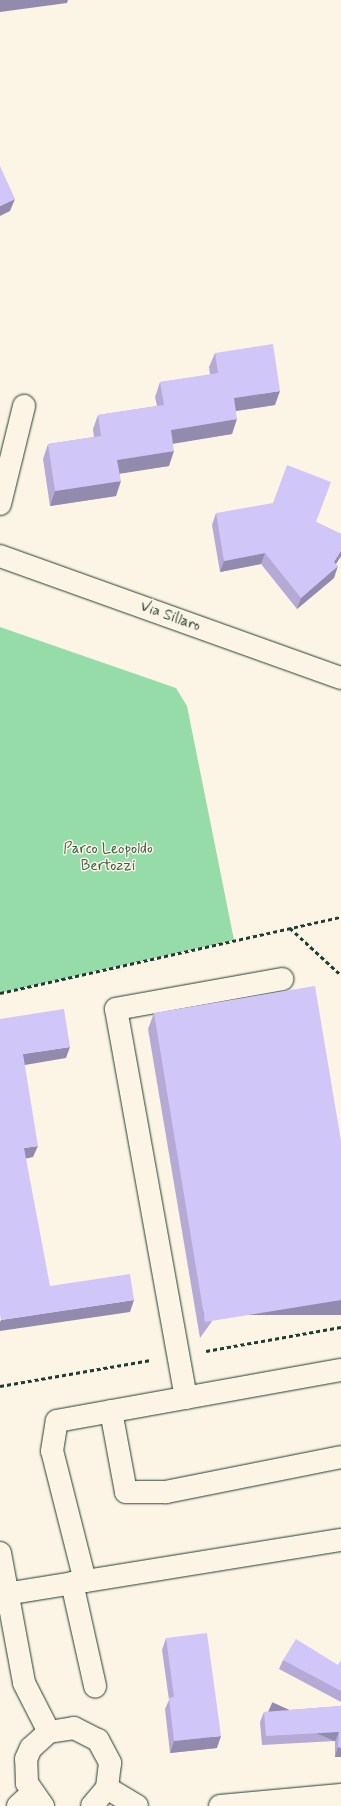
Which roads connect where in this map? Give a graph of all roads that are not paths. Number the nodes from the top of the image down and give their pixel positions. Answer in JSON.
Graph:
{"nodes":[{"id":1,"x":24,"y":406,"type":"dead end"},
{"id":2,"x":0,"y":504,"type":"edge"},
{"id":3,"x":0,"y":556,"type":"edge"},
{"id":4,"x":341,"y":678,"type":"edge"},
{"id":5,"x":282,"y":979,"type":"dead end"},
{"id":6,"x":341,"y":1370,"type":"edge"},
{"id":7,"x":186,"y":1398,"type":"junction"},
{"id":8,"x":111,"y":1411,"type":"junction"},
{"id":9,"x":341,"y":1457,"type":"edge"},
{"id":10,"x":341,"y":1540,"type":"edge"},
{"id":11,"x":0,"y":1553,"type":"edge"},
{"id":12,"x":79,"y":1582,"type":"junction"},
{"id":13,"x":6,"y":1594,"type":"junction"},
{"id":14,"x":95,"y":1686,"type":"dead end"},
{"id":15,"x":48,"y":1732,"type":"junction"},
{"id":16,"x":107,"y":1788,"type":"junction"},
{"id":17,"x":341,"y":1794,"type":"edge"},
{"id":18,"x":31,"y":1802,"type":"edge"},
{"id":19,"x":92,"y":1806,"type":"edge"},
{"id":20,"x":137,"y":1806,"type":"edge"},
{"id":21,"x":220,"y":1806,"type":"edge"}],
"edges":[{"from":1,"to":2,"type":"street"},
{"from":3,"to":4,"type":"street","name":"Via Sillaro"},
{"from":5,"to":7,"type":"street"},
{"from":6,"to":7,"type":"street"},
{"from":7,"to":8,"type":"street"},
{"from":8,"to":9,"type":"street"},
{"from":8,"to":12,"type":"street"},
{"from":10,"to":12,"type":"street"},
{"from":11,"to":13,"type":"street"},
{"from":12,"to":13,"type":"street"},
{"from":12,"to":14,"type":"street"},
{"from":13,"to":15,"type":"street"},
{"from":15,"to":16,"type":"street"},
{"from":15,"to":18,"type":"street"},
{"from":16,"to":19,"type":"street"},
{"from":16,"to":20,"type":"street"},
{"from":17,"to":21,"type":"street"}]}
